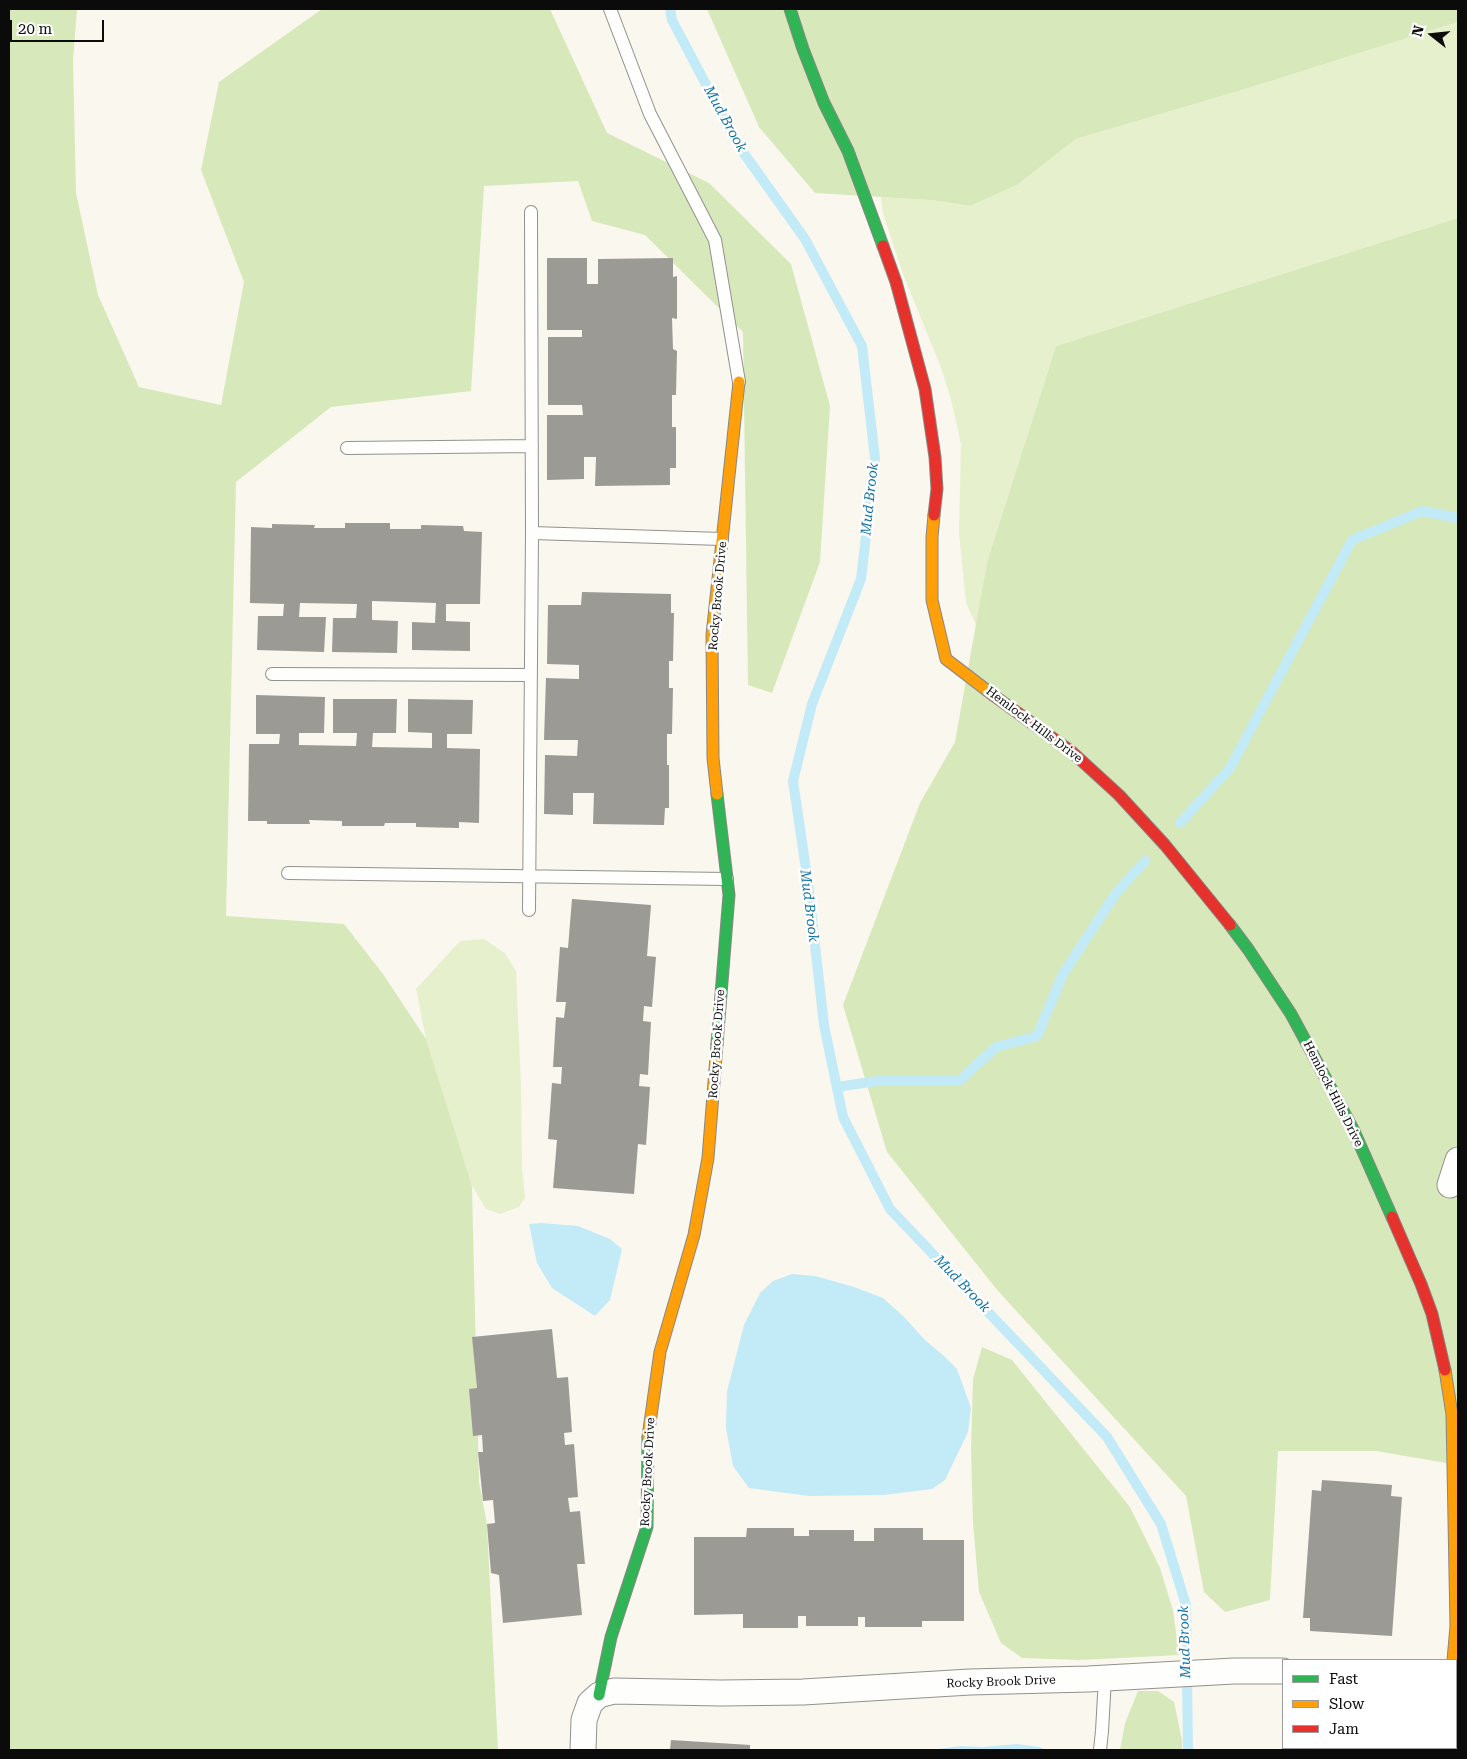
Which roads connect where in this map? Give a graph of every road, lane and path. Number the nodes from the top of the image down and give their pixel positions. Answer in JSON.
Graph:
{"nodes":[{"id":1,"x":610,"y":9,"type":"edge"},
{"id":2,"x":790,"y":9,"type":"edge"},
{"id":3,"x":531,"y":212,"type":"dead end"},
{"id":4,"x":738,"y":382,"type":"joint"},
{"id":5,"x":532,"y":446,"type":"junction"},
{"id":6,"x":347,"y":448,"type":"dead end"},
{"id":7,"x":532,"y":533,"type":"junction"},
{"id":8,"x":722,"y":540,"type":"junction"},
{"id":9,"x":272,"y":674,"type":"dead end"},
{"id":10,"x":531,"y":675,"type":"junction"},
{"id":11,"x":288,"y":873,"type":"dead end"},
{"id":12,"x":530,"y":877,"type":"junction"},
{"id":13,"x":727,"y":879,"type":"junction"},
{"id":14,"x":529,"y":910,"type":"dead end"},
{"id":15,"x":1458,"y":1160,"type":"edge"},
{"id":16,"x":1450,"y":1185,"type":"dead end"},
{"id":17,"x":1453,"y":1659,"type":"edge"},
{"id":18,"x":1282,"y":1671,"type":"edge"},
{"id":19,"x":1105,"y":1678,"type":"junction"},
{"id":20,"x":599,"y":1695,"type":"junction"},
{"id":21,"x":583,"y":1750,"type":"edge"},
{"id":22,"x":1100,"y":1750,"type":"edge"}],
"edges":[{"from":1,"to":4,"type":"lane"},
{"from":2,"to":17,"type":"street","name":"Hemlock Hills Drive"},
{"from":3,"to":5,"type":"lane"},
{"from":4,"to":8,"type":"street","name":"Rocky Brook Drive"},
{"from":5,"to":6,"type":"lane"},
{"from":5,"to":7,"type":"lane"},
{"from":7,"to":8,"type":"lane"},
{"from":7,"to":10,"type":"lane"},
{"from":8,"to":13,"type":"street","name":"Rocky Brook Drive"},
{"from":9,"to":10,"type":"lane"},
{"from":10,"to":12,"type":"lane"},
{"from":11,"to":12,"type":"lane"},
{"from":12,"to":13,"type":"lane"},
{"from":12,"to":14,"type":"lane"},
{"from":13,"to":20,"type":"street","name":"Rocky Brook Drive"},
{"from":15,"to":16,"type":"street"},
{"from":18,"to":19,"type":"street","name":"Rocky Brook Drive"},
{"from":19,"to":20,"type":"street","name":"Rocky Brook Drive"},
{"from":19,"to":22,"type":"lane"},
{"from":20,"to":21,"type":"street","name":"Rocky Brook Drive"}]}
